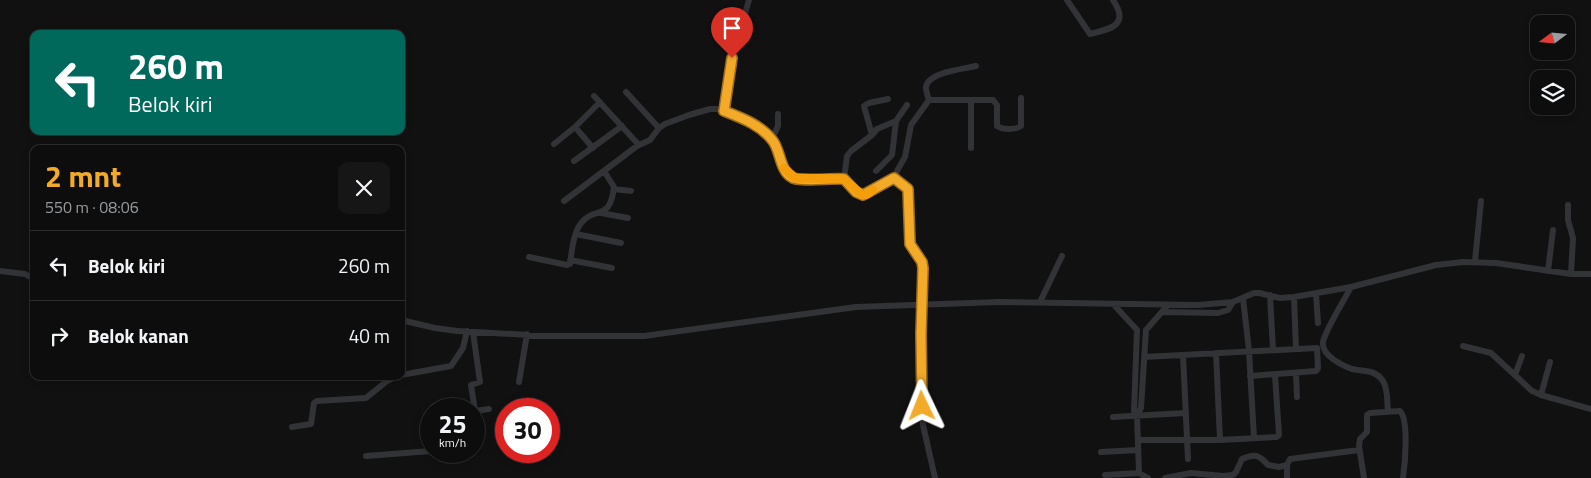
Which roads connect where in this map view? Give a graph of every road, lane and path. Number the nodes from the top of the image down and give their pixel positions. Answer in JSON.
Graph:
{"nodes":[{"id":1,"x":749,"y":0,"type":"edge"},
{"id":2,"x":1067,"y":0,"type":"edge"},
{"id":3,"x":1113,"y":0,"type":"edge"},
{"id":4,"x":976,"y":66,"type":"dead end"},
{"id":5,"x":626,"y":92,"type":"dead end"},
{"id":6,"x":594,"y":96,"type":"dead end"},
{"id":7,"x":1021,"y":98,"type":"dead end"},
{"id":8,"x":888,"y":99,"type":"dead end"},
{"id":9,"x":929,"y":100,"type":"junction"},
{"id":10,"x":971,"y":100,"type":"junction"},
{"id":11,"x":600,"y":102,"type":"junction"},
{"id":12,"x":906,"y":104,"type":"dead end"},
{"id":13,"x":724,"y":111,"type":"junction"},
{"id":14,"x":778,"y":114,"type":"dead end"},
{"id":15,"x":896,"y":121,"type":"junction"},
{"id":16,"x":622,"y":126,"type":"junction"},
{"id":17,"x":575,"y":127,"type":"junction"},
{"id":18,"x":659,"y":128,"type":"junction"},
{"id":19,"x":872,"y":135,"type":"junction"},
{"id":20,"x":772,"y":140,"type":"junction"},
{"id":21,"x":554,"y":144,"type":"dead end"},
{"id":22,"x":638,"y":144,"type":"junction"},
{"id":23,"x":593,"y":148,"type":"junction"},
{"id":24,"x":971,"y":148,"type":"dead end"},
{"id":25,"x":574,"y":161,"type":"dead end"},
{"id":26,"x":604,"y":171,"type":"junction"},
{"id":27,"x":876,"y":171,"type":"dead end"},
{"id":28,"x":894,"y":178,"type":"junction"},
{"id":29,"x":844,"y":179,"type":"junction"},
{"id":30,"x":614,"y":189,"type":"junction"},
{"id":31,"x":631,"y":191,"type":"dead end"},
{"id":32,"x":564,"y":201,"type":"dead end"},
{"id":33,"x":1480,"y":201,"type":"dead end"},
{"id":34,"x":1568,"y":205,"type":"dead end"},
{"id":35,"x":602,"y":213,"type":"junction"},
{"id":36,"x":628,"y":218,"type":"dead end"},
{"id":37,"x":1553,"y":230,"type":"dead end"},
{"id":38,"x":576,"y":234,"type":"junction"},
{"id":39,"x":621,"y":244,"type":"dead end"},
{"id":40,"x":1062,"y":256,"type":"dead end"},
{"id":41,"x":529,"y":258,"type":"dead end"},
{"id":42,"x":570,"y":260,"type":"junction"},
{"id":43,"x":1475,"y":261,"type":"junction"},
{"id":44,"x":612,"y":268,"type":"dead end"},
{"id":45,"x":0,"y":271,"type":"edge"},
{"id":46,"x":1548,"y":271,"type":"junction"},
{"id":47,"x":1571,"y":274,"type":"junction"},
{"id":48,"x":1591,"y":274,"type":"edge"},
{"id":49,"x":30,"y":277,"type":"edge"},
{"id":50,"x":1351,"y":287,"type":"junction"},
{"id":51,"x":1316,"y":294,"type":"junction"},
{"id":52,"x":1270,"y":295,"type":"junction"},
{"id":53,"x":1294,"y":297,"type":"junction"},
{"id":54,"x":1243,"y":298,"type":"junction"},
{"id":55,"x":1040,"y":302,"type":"junction"},
{"id":56,"x":1233,"y":302,"type":"junction"},
{"id":57,"x":1168,"y":304,"type":"junction"},
{"id":58,"x":921,"y":305,"type":"junction"},
{"id":59,"x":1115,"y":306,"type":"dead end"},
{"id":60,"x":1163,"y":312,"type":"junction"},
{"id":61,"x":405,"y":321,"type":"edge"},
{"id":62,"x":1318,"y":323,"type":"dead end"},
{"id":63,"x":1137,"y":330,"type":"junction"},
{"id":64,"x":1146,"y":330,"type":"junction"},
{"id":65,"x":470,"y":332,"type":"junction"},
{"id":66,"x":526,"y":334,"type":"junction"},
{"id":67,"x":1463,"y":346,"type":"dead end"},
{"id":68,"x":1296,"y":349,"type":"junction"},
{"id":69,"x":1273,"y":350,"type":"junction"},
{"id":70,"x":1249,"y":351,"type":"junction"},
{"id":71,"x":1216,"y":353,"type":"junction"},
{"id":72,"x":1183,"y":355,"type":"junction"},
{"id":73,"x":1144,"y":356,"type":"junction"},
{"id":74,"x":1522,"y":356,"type":"dead end"},
{"id":75,"x":1550,"y":362,"type":"dead end"},
{"id":76,"x":1296,"y":374,"type":"junction"},
{"id":77,"x":405,"y":375,"type":"edge"},
{"id":78,"x":1275,"y":375,"type":"junction"},
{"id":79,"x":1515,"y":375,"type":"junction"},
{"id":80,"x":1250,"y":376,"type":"junction"},
{"id":81,"x":392,"y":380,"type":"edge"},
{"id":82,"x":519,"y":382,"type":"dead end"},
{"id":83,"x":1541,"y":395,"type":"junction"},
{"id":84,"x":1297,"y":397,"type":"dead end"},
{"id":85,"x":472,"y":398,"type":"edge"},
{"id":86,"x":489,"y":409,"type":"dead end"},
{"id":87,"x":1591,"y":409,"type":"edge"},
{"id":88,"x":485,"y":410,"type":"edge"},
{"id":89,"x":1388,"y":411,"type":"junction"},
{"id":90,"x":1186,"y":413,"type":"junction"},
{"id":91,"x":1137,"y":416,"type":"junction"},
{"id":92,"x":1113,"y":417,"type":"dead end"},
{"id":93,"x":292,"y":427,"type":"dead end"},
{"id":94,"x":1254,"y":438,"type":"junction"},
{"id":95,"x":1138,"y":440,"type":"junction"},
{"id":96,"x":1187,"y":440,"type":"junction"},
{"id":97,"x":1220,"y":440,"type":"junction"},
{"id":98,"x":1138,"y":450,"type":"junction"},
{"id":99,"x":1359,"y":450,"type":"junction"},
{"id":100,"x":420,"y":452,"type":"edge"},
{"id":101,"x":1101,"y":452,"type":"dead end"},
{"id":102,"x":366,"y":456,"type":"dead end"},
{"id":103,"x":1188,"y":459,"type":"dead end"},
{"id":104,"x":1287,"y":465,"type":"junction"},
{"id":105,"x":1105,"y":475,"type":"dead end"},
{"id":106,"x":1191,"y":475,"type":"edge"},
{"id":107,"x":1144,"y":476,"type":"edge"},
{"id":108,"x":935,"y":478,"type":"edge"},
{"id":109,"x":1166,"y":478,"type":"edge"},
{"id":110,"x":1287,"y":478,"type":"edge"},
{"id":111,"x":1364,"y":478,"type":"edge"},
{"id":112,"x":1403,"y":478,"type":"edge"}],
"edges":[{"from":1,"to":13,"type":"street"},
{"from":2,"to":3,"type":"street"},
{"from":4,"to":9,"type":"street"},
{"from":5,"to":18,"type":"street"},
{"from":6,"to":11,"type":"street"},
{"from":7,"to":10,"type":"street"},
{"from":8,"to":19,"type":"street"},
{"from":9,"to":10,"type":"street"},
{"from":9,"to":28,"type":"street"},
{"from":10,"to":24,"type":"street"},
{"from":11,"to":16,"type":"street"},
{"from":11,"to":17,"type":"street"},
{"from":12,"to":15,"type":"street"},
{"from":13,"to":18,"type":"street"},
{"from":13,"to":20,"type":"street"},
{"from":14,"to":20,"type":"street"},
{"from":15,"to":19,"type":"street"},
{"from":15,"to":27,"type":"street"},
{"from":16,"to":22,"type":"street"},
{"from":16,"to":23,"type":"street"},
{"from":17,"to":21,"type":"street"},
{"from":17,"to":23,"type":"street"},
{"from":18,"to":22,"type":"street"},
{"from":19,"to":29,"type":"street"},
{"from":20,"to":29,"type":"street"},
{"from":22,"to":26,"type":"street"},
{"from":23,"to":25,"type":"street"},
{"from":26,"to":30,"type":"street"},
{"from":26,"to":32,"type":"street"},
{"from":28,"to":29,"type":"street"},
{"from":28,"to":58,"type":"street"},
{"from":30,"to":31,"type":"street"},
{"from":30,"to":35,"type":"street"},
{"from":33,"to":43,"type":"street"},
{"from":34,"to":47,"type":"street"},
{"from":35,"to":36,"type":"street"},
{"from":35,"to":38,"type":"street"},
{"from":37,"to":46,"type":"street"},
{"from":38,"to":39,"type":"street"},
{"from":38,"to":42,"type":"street"},
{"from":40,"to":55,"type":"street"},
{"from":41,"to":42,"type":"street"},
{"from":42,"to":44,"type":"street"},
{"from":43,"to":46,"type":"street"},
{"from":43,"to":50,"type":"street"},
{"from":45,"to":49,"type":"street"},
{"from":46,"to":47,"type":"street"},
{"from":47,"to":48,"type":"street"},
{"from":50,"to":51,"type":"street"},
{"from":50,"to":89,"type":"street"},
{"from":51,"to":53,"type":"street"},
{"from":51,"to":62,"type":"street"},
{"from":52,"to":53,"type":"street"},
{"from":52,"to":54,"type":"street"},
{"from":52,"to":69,"type":"street"},
{"from":53,"to":68,"type":"street"},
{"from":54,"to":56,"type":"street"},
{"from":54,"to":70,"type":"street"},
{"from":55,"to":57,"type":"street"},
{"from":55,"to":58,"type":"street"},
{"from":56,"to":57,"type":"street"},
{"from":56,"to":60,"type":"street"},
{"from":57,"to":60,"type":"street"},
{"from":58,"to":66,"type":"street"},
{"from":58,"to":108,"type":"street"},
{"from":59,"to":63,"type":"street"},
{"from":60,"to":64,"type":"street"},
{"from":61,"to":65,"type":"street"},
{"from":63,"to":64,"type":"street"},
{"from":63,"to":91,"type":"street"},
{"from":64,"to":73,"type":"street"},
{"from":65,"to":66,"type":"street"},
{"from":65,"to":77,"type":"street"},
{"from":65,"to":85,"type":"street"},
{"from":66,"to":82,"type":"street"},
{"from":67,"to":79,"type":"street"},
{"from":68,"to":69,"type":"street"},
{"from":68,"to":76,"type":"street"},
{"from":69,"to":70,"type":"street"},
{"from":70,"to":71,"type":"street"},
{"from":70,"to":80,"type":"street"},
{"from":71,"to":72,"type":"street"},
{"from":71,"to":97,"type":"street"},
{"from":72,"to":73,"type":"street"},
{"from":72,"to":90,"type":"street"},
{"from":73,"to":91,"type":"street"},
{"from":74,"to":79,"type":"street"},
{"from":75,"to":83,"type":"street"},
{"from":76,"to":78,"type":"street"},
{"from":76,"to":84,"type":"street"},
{"from":78,"to":80,"type":"street"},
{"from":78,"to":94,"type":"street"},
{"from":79,"to":83,"type":"street"},
{"from":80,"to":94,"type":"street"},
{"from":81,"to":93,"type":"street"},
{"from":83,"to":87,"type":"street"},
{"from":86,"to":88,"type":"street"},
{"from":89,"to":99,"type":"street"},
{"from":89,"to":112,"type":"street"},
{"from":90,"to":91,"type":"street"},
{"from":90,"to":96,"type":"street"},
{"from":91,"to":92,"type":"street"},
{"from":91,"to":95,"type":"street"},
{"from":94,"to":97,"type":"street"},
{"from":95,"to":96,"type":"street"},
{"from":95,"to":98,"type":"street"},
{"from":96,"to":97,"type":"street"},
{"from":96,"to":103,"type":"street"},
{"from":98,"to":101,"type":"street"},
{"from":98,"to":107,"type":"street"},
{"from":99,"to":104,"type":"street"},
{"from":99,"to":111,"type":"street"},
{"from":100,"to":102,"type":"street"},
{"from":104,"to":106,"type":"street"},
{"from":104,"to":110,"type":"street"},
{"from":105,"to":107,"type":"street"},
{"from":106,"to":109,"type":"street"}]}
